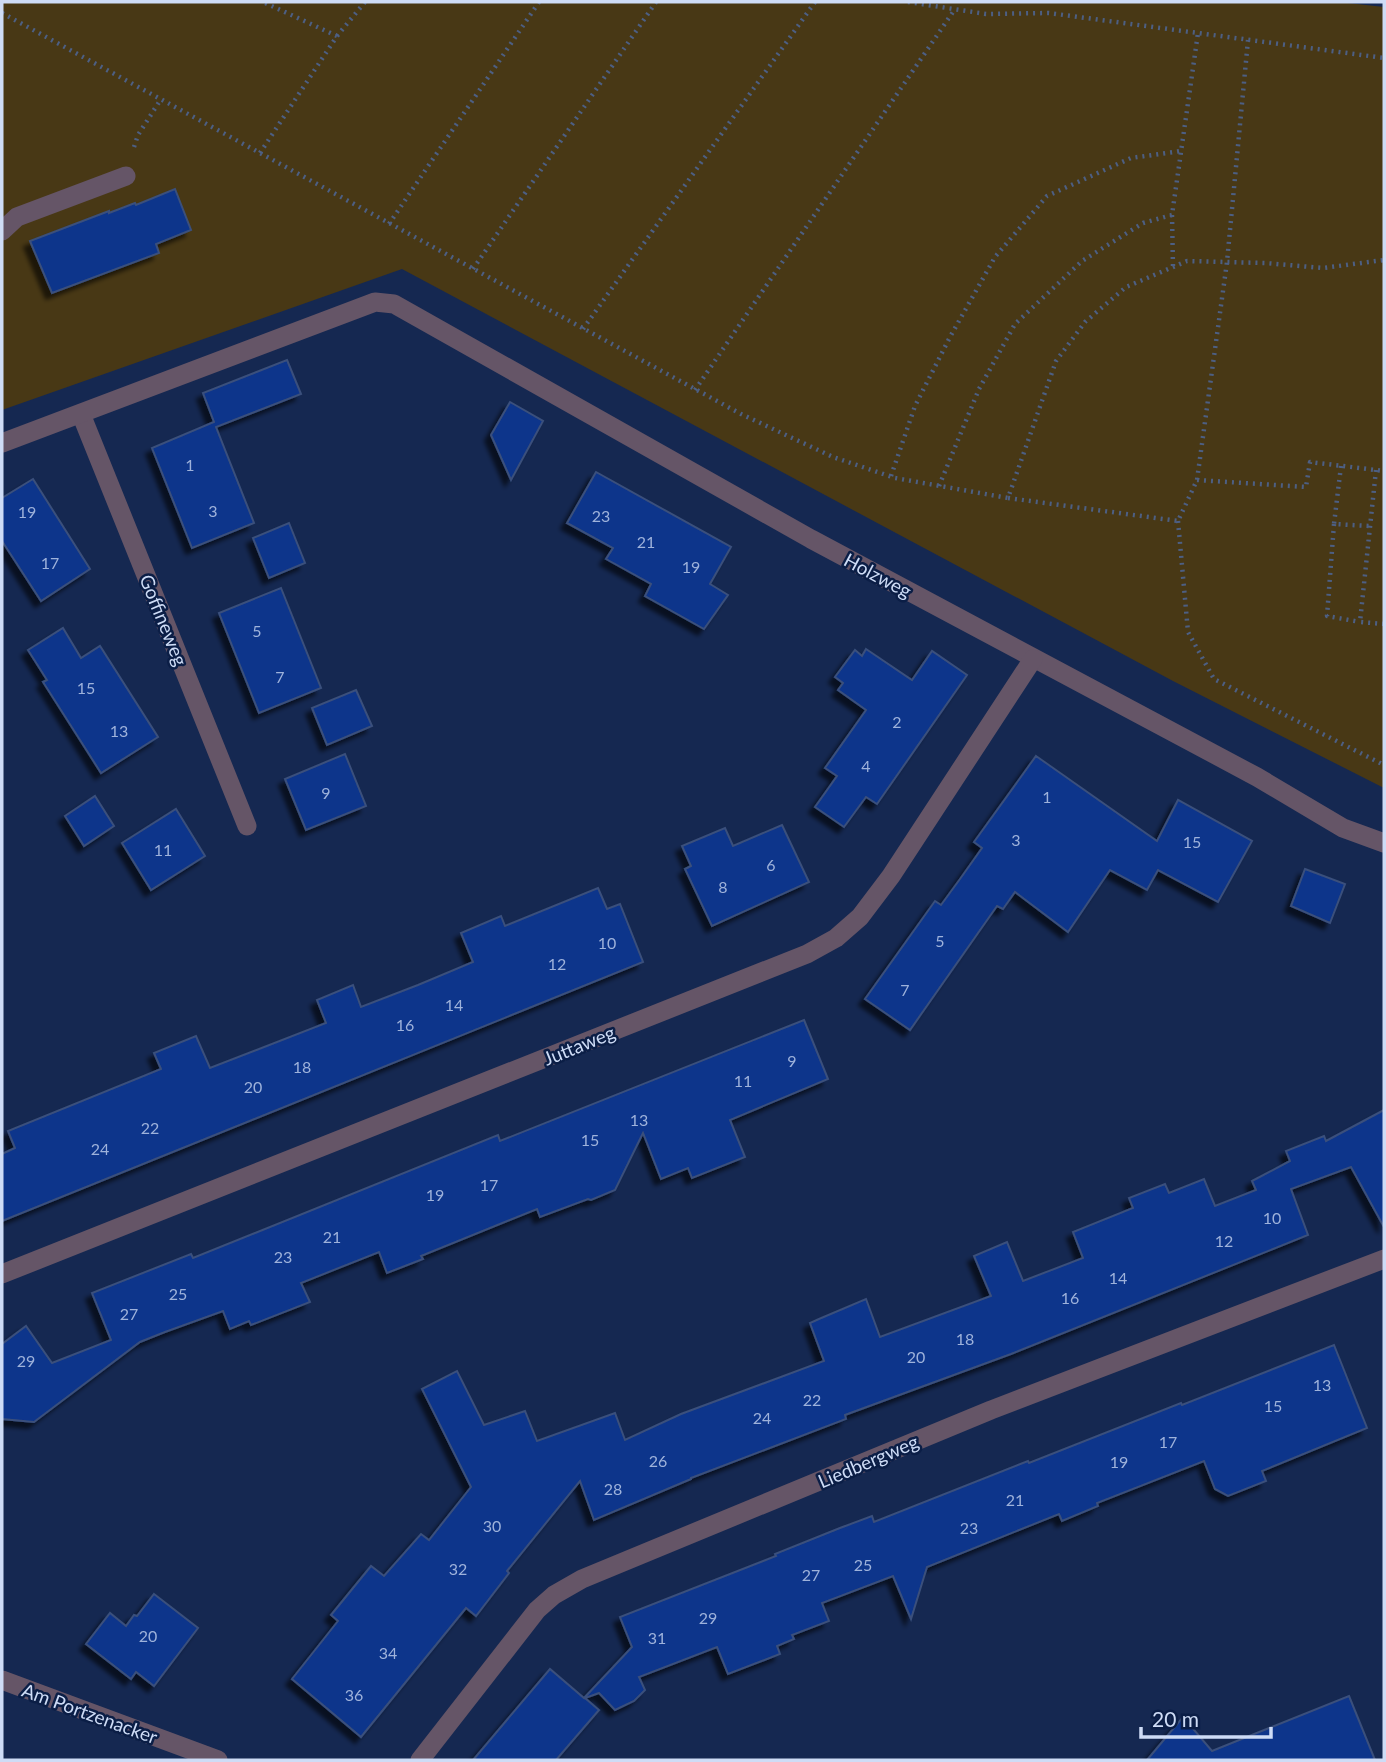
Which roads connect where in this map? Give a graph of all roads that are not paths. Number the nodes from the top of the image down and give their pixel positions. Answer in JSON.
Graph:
{"nodes":[{"id":1,"x":126,"y":176,"type":"road end"},
{"id":2,"x":2,"y":231,"type":"edge"},
{"id":3,"x":81,"y":414,"type":"junction"},
{"id":4,"x":2,"y":443,"type":"edge"},
{"id":5,"x":1033,"y":659,"type":"junction"},
{"id":6,"x":247,"y":826,"type":"dead end"},
{"id":7,"x":1384,"y":843,"type":"edge"},
{"id":8,"x":1384,"y":1259,"type":"edge"},
{"id":9,"x":2,"y":1275,"type":"edge"},
{"id":10,"x":2,"y":1680,"type":"edge"},
{"id":11,"x":218,"y":1760,"type":"edge"},
{"id":12,"x":420,"y":1760,"type":"edge"}],
"edges":[{"from":1,"to":2,"type":"street"},
{"from":3,"to":4,"type":"street"},
{"from":3,"to":5,"type":"street","name":"Holzweg"},
{"from":3,"to":6,"type":"street","name":"Goffineweg"},
{"from":5,"to":7,"type":"street","name":"Holzweg"},
{"from":5,"to":9,"type":"street","name":"Juttaweg"},
{"from":8,"to":12,"type":"street","name":"Liedbergweg"},
{"from":10,"to":11,"type":"street","name":"Am Portzenacker"}]}
